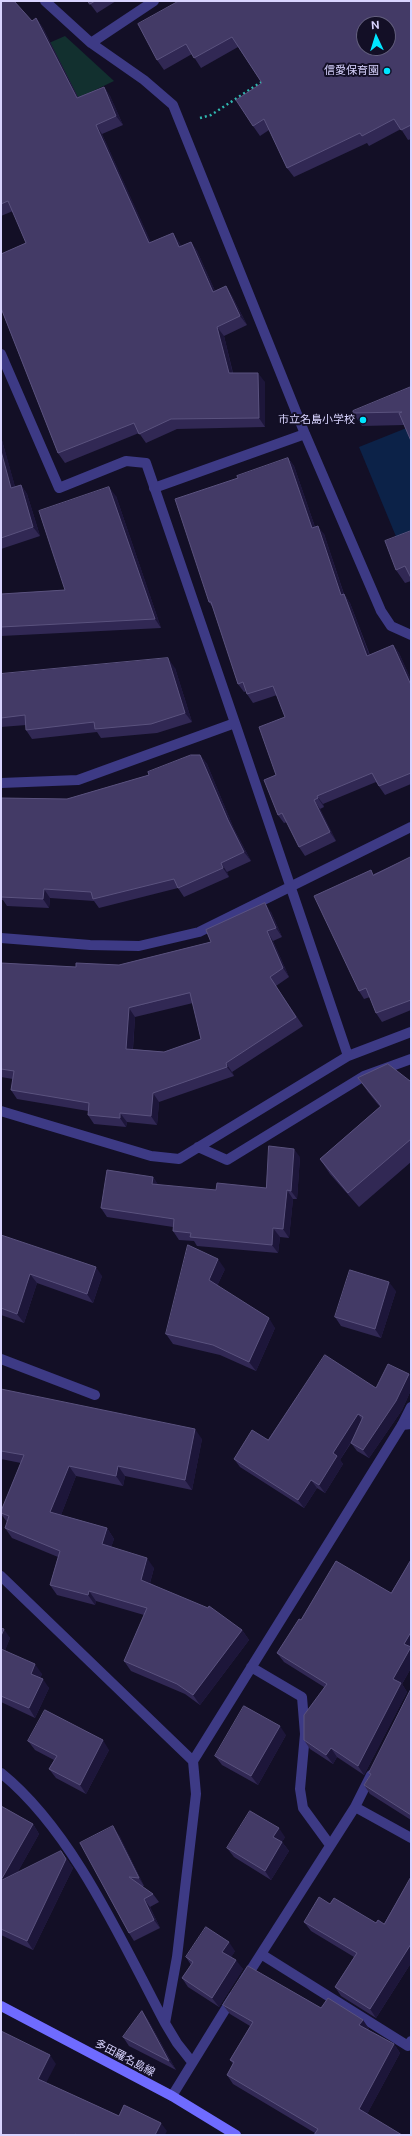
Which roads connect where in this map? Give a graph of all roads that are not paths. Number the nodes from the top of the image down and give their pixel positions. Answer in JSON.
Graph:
{"nodes":[{"id":1,"x":45,"y":1,"type":"edge"},
{"id":2,"x":154,"y":1,"type":"edge"},
{"id":3,"x":91,"y":43,"type":"junction"},
{"id":4,"x":1,"y":354,"type":"edge"},
{"id":5,"x":305,"y":434,"type":"junction"},
{"id":6,"x":154,"y":488,"type":"junction"},
{"id":7,"x":411,"y":636,"type":"edge"},
{"id":8,"x":235,"y":723,"type":"junction"},
{"id":9,"x":1,"y":782,"type":"edge"},
{"id":10,"x":411,"y":827,"type":"edge"},
{"id":11,"x":290,"y":887,"type":"junction"},
{"id":12,"x":1,"y":938,"type":"edge"},
{"id":13,"x":411,"y":1032,"type":"edge"},
{"id":14,"x":348,"y":1056,"type":"junction"},
{"id":15,"x":411,"y":1059,"type":"edge"},
{"id":16,"x":1,"y":1111,"type":"edge"},
{"id":17,"x":198,"y":1147,"type":"junction"},
{"id":18,"x":1,"y":1359,"type":"edge"},
{"id":19,"x":95,"y":1395,"type":"dead end"},
{"id":20,"x":411,"y":1407,"type":"edge"},
{"id":21,"x":406,"y":1425,"type":"edge"},
{"id":22,"x":1,"y":1576,"type":"edge"},
{"id":23,"x":252,"y":1666,"type":"junction"},
{"id":24,"x":193,"y":1761,"type":"junction"},
{"id":25,"x":376,"y":1766,"type":"edge"},
{"id":26,"x":1,"y":1773,"type":"edge"},
{"id":27,"x":355,"y":1806,"type":"junction"},
{"id":28,"x":411,"y":1838,"type":"edge"},
{"id":29,"x":330,"y":1845,"type":"junction"},
{"id":30,"x":260,"y":1954,"type":"junction"},
{"id":31,"x":1,"y":2006,"type":"edge"},
{"id":32,"x":165,"y":2023,"type":"junction"},
{"id":33,"x":411,"y":2041,"type":"edge"},
{"id":34,"x":192,"y":2062,"type":"junction"},
{"id":35,"x":172,"y":2096,"type":"junction"},
{"id":36,"x":236,"y":2135,"type":"edge"}],
"edges":[{"from":1,"to":3,"type":"street"},
{"from":2,"to":3,"type":"street"},
{"from":3,"to":5,"type":"street"},
{"from":4,"to":6,"type":"street"},
{"from":5,"to":6,"type":"street"},
{"from":5,"to":7,"type":"street"},
{"from":6,"to":8,"type":"street"},
{"from":8,"to":9,"type":"street"},
{"from":8,"to":11,"type":"street"},
{"from":10,"to":11,"type":"street"},
{"from":11,"to":12,"type":"street"},
{"from":11,"to":14,"type":"street"},
{"from":13,"to":14,"type":"street"},
{"from":14,"to":17,"type":"street"},
{"from":15,"to":17,"type":"street"},
{"from":16,"to":17,"type":"street"},
{"from":18,"to":19,"type":"street"},
{"from":20,"to":21,"type":"street"},
{"from":21,"to":23,"type":"street"},
{"from":22,"to":24,"type":"street"},
{"from":23,"to":24,"type":"street"},
{"from":23,"to":29,"type":"street"},
{"from":24,"to":32,"type":"street"},
{"from":25,"to":27,"type":"street"},
{"from":26,"to":32,"type":"street"},
{"from":27,"to":28,"type":"street"},
{"from":27,"to":29,"type":"street"},
{"from":29,"to":30,"type":"street"},
{"from":30,"to":33,"type":"street"},
{"from":30,"to":34,"type":"street"},
{"from":31,"to":35,"type":"main road","name":"多田羅名島線"},
{"from":32,"to":34,"type":"street"},
{"from":34,"to":35,"type":"street"},
{"from":35,"to":36,"type":"main road","name":"多田羅名島線"}]}
